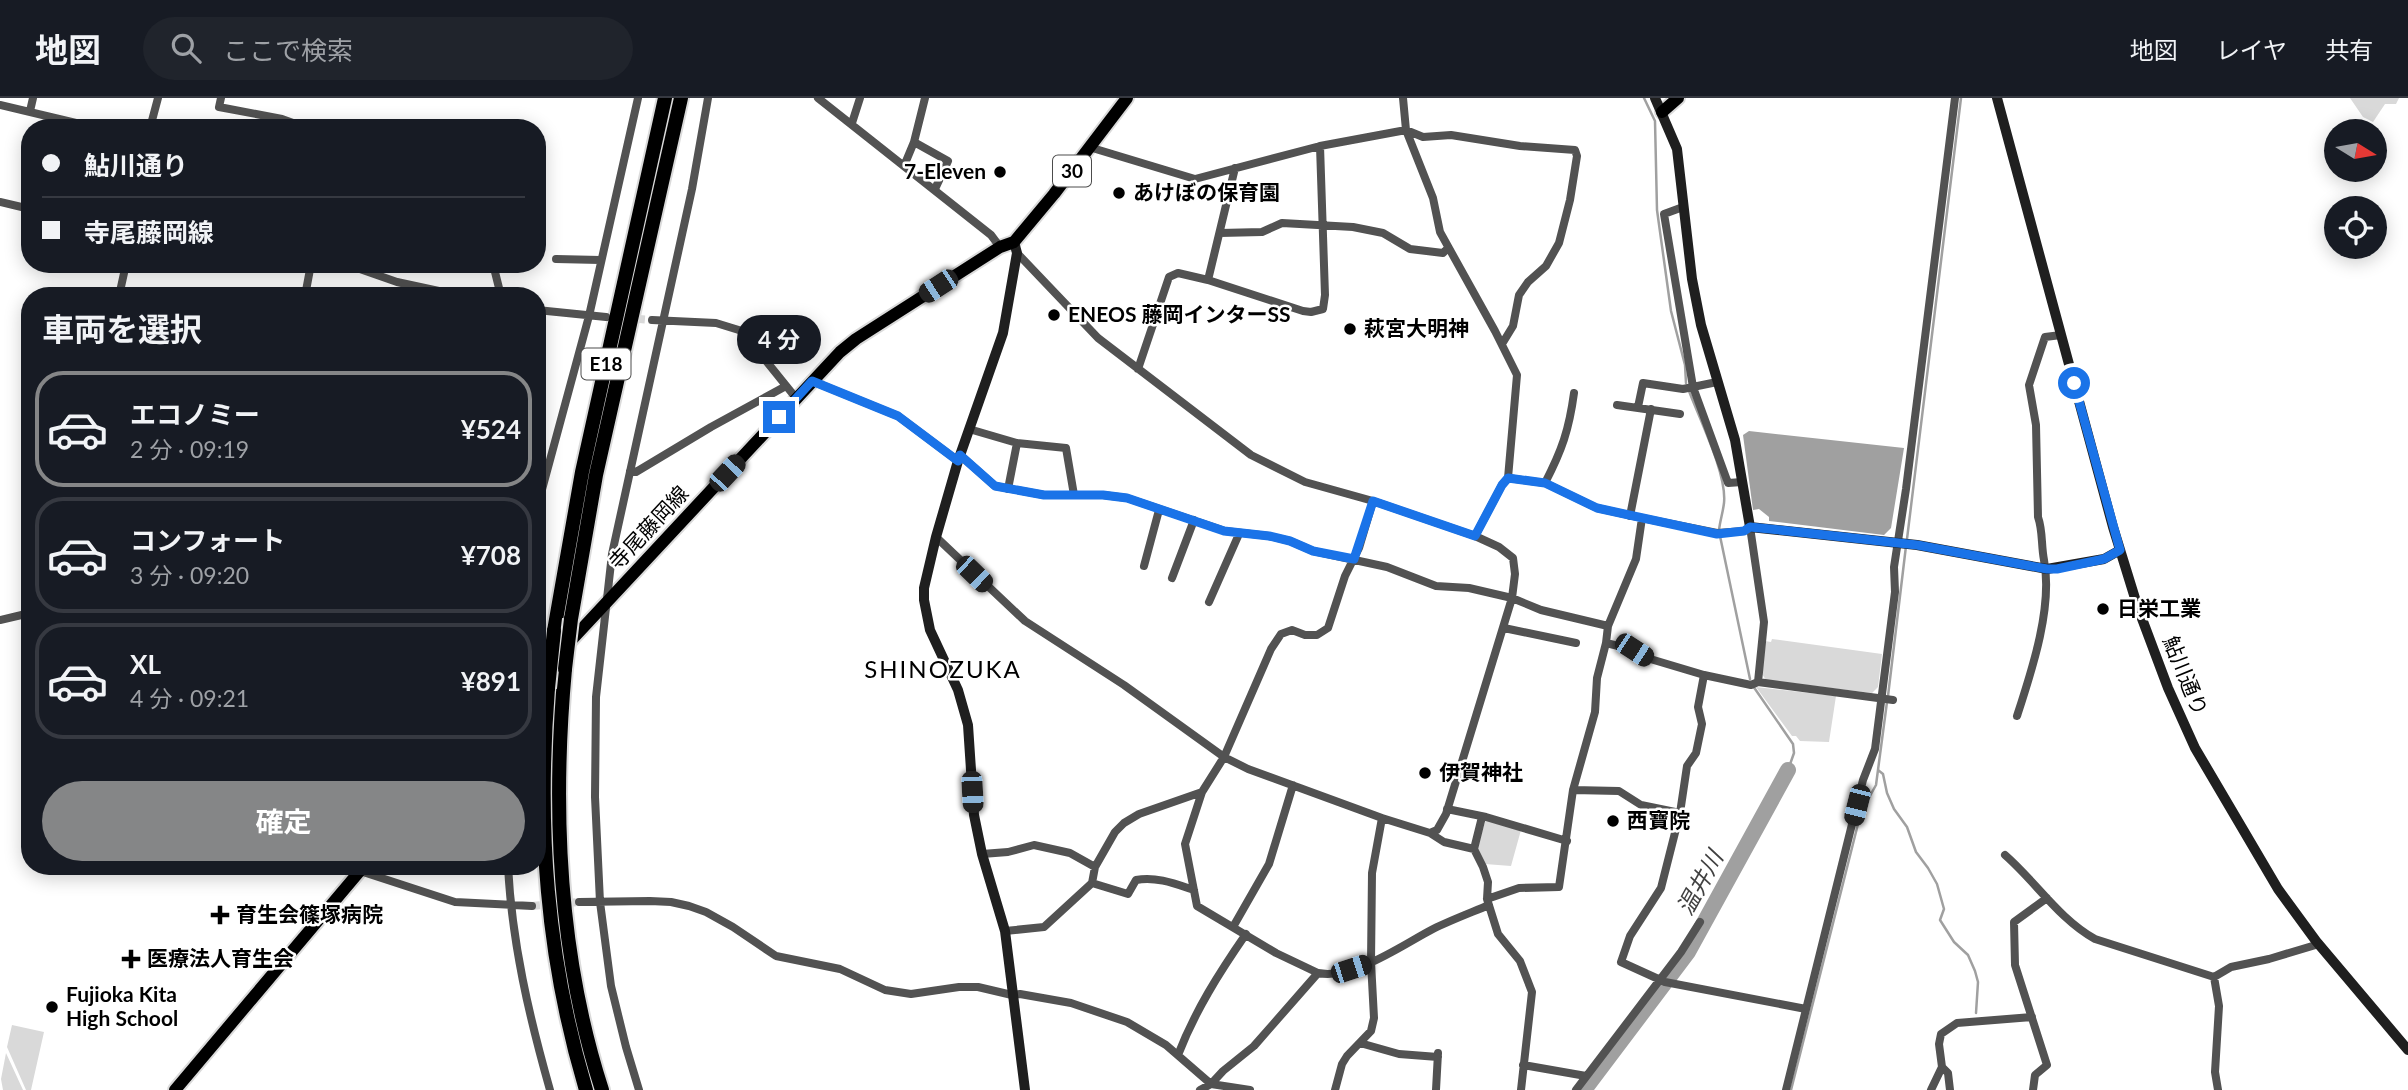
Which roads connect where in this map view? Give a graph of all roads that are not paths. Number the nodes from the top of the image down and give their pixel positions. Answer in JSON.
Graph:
{"nodes":[{"id":1,"x":33,"y":98,"type":"edge"},
{"id":2,"x":158,"y":98,"type":"edge"},
{"id":3,"x":221,"y":98,"type":"edge"},
{"id":4,"x":638,"y":98,"type":"edge"},
{"id":5,"x":666,"y":98,"type":"edge"},
{"id":6,"x":681,"y":98,"type":"edge"},
{"id":7,"x":708,"y":98,"type":"edge"},
{"id":8,"x":860,"y":98,"type":"edge"},
{"id":9,"x":925,"y":98,"type":"edge"},
{"id":10,"x":1127,"y":98,"type":"edge"},
{"id":11,"x":1403,"y":98,"type":"edge"},
{"id":12,"x":1655,"y":98,"type":"edge"},
{"id":13,"x":1678,"y":98,"type":"edge"},
{"id":14,"x":1955,"y":98,"type":"edge"},
{"id":15,"x":1997,"y":98,"type":"edge"},
{"id":16,"x":824,"y":99,"type":"edge"},
{"id":17,"x":0,"y":105,"type":"edge"},
{"id":18,"x":30,"y":111,"type":"junction"},
{"id":19,"x":1662,"y":112,"type":"junction"},
{"id":20,"x":61,"y":119,"type":"edge"},
{"id":21,"x":152,"y":119,"type":"edge"},
{"id":22,"x":282,"y":119,"type":"edge"},
{"id":23,"x":852,"y":123,"type":"junction"},
{"id":24,"x":1406,"y":130,"type":"junction"},
{"id":25,"x":914,"y":142,"type":"junction"},
{"id":26,"x":1320,"y":146,"type":"junction"},
{"id":27,"x":1089,"y":147,"type":"junction"},
{"id":28,"x":904,"y":166,"type":"junction"},
{"id":29,"x":1235,"y":168,"type":"junction"},
{"id":30,"x":935,"y":189,"type":"junction"},
{"id":31,"x":0,"y":202,"type":"edge"},
{"id":32,"x":21,"y":207,"type":"edge"},
{"id":33,"x":1682,"y":208,"type":"junction"},
{"id":34,"x":1323,"y":226,"type":"junction"},
{"id":35,"x":1220,"y":233,"type":"junction"},
{"id":36,"x":1000,"y":247,"type":"junction"},
{"id":37,"x":1016,"y":247,"type":"junction"},
{"id":38,"x":1448,"y":248,"type":"junction"},
{"id":39,"x":556,"y":258,"type":"dead end"},
{"id":40,"x":600,"y":260,"type":"junction"},
{"id":41,"x":371,"y":273,"type":"edge"},
{"id":42,"x":1208,"y":280,"type":"junction"},
{"id":43,"x":420,"y":287,"type":"edge"},
{"id":44,"x":546,"y":311,"type":"edge"},
{"id":45,"x":589,"y":316,"type":"junction"},
{"id":46,"x":606,"y":317,"type":"tunnel mouth"},
{"id":47,"x":652,"y":320,"type":"tunnel mouth"},
{"id":48,"x":663,"y":320,"type":"junction"},
{"id":49,"x":2061,"y":335,"type":"junction"},
{"id":50,"x":1502,"y":344,"type":"junction"},
{"id":51,"x":1138,"y":369,"type":"junction"},
{"id":52,"x":812,"y":381,"type":"junction"},
{"id":53,"x":1717,"y":382,"type":"junction"},
{"id":54,"x":786,"y":386,"type":"junction"},
{"id":55,"x":1693,"y":387,"type":"junction"},
{"id":56,"x":1574,"y":393,"type":"dead end"},
{"id":57,"x":796,"y":398,"type":"junction"},
{"id":58,"x":1617,"y":405,"type":"dead end"},
{"id":59,"x":1638,"y":407,"type":"junction"},
{"id":60,"x":1651,"y":409,"type":"junction"},
{"id":61,"x":1680,"y":414,"type":"dead end"},
{"id":62,"x":969,"y":429,"type":"junction"},
{"id":63,"x":1017,"y":443,"type":"junction"},
{"id":64,"x":959,"y":458,"type":"junction"},
{"id":65,"x":630,"y":471,"type":"junction"},
{"id":66,"x":546,"y":475,"type":"edge"},
{"id":67,"x":1508,"y":478,"type":"junction"},
{"id":68,"x":1742,"y":482,"type":"junction"},
{"id":69,"x":1545,"y":483,"type":"junction"},
{"id":70,"x":1008,"y":489,"type":"junction"},
{"id":71,"x":1074,"y":495,"type":"junction"},
{"id":72,"x":1373,"y":501,"type":"junction"},
{"id":73,"x":1159,"y":510,"type":"junction"},
{"id":74,"x":1630,"y":516,"type":"junction"},
{"id":75,"x":1642,"y":518,"type":"junction"},
{"id":76,"x":1194,"y":520,"type":"junction"},
{"id":77,"x":1750,"y":527,"type":"junction"},
{"id":78,"x":1238,"y":534,"type":"junction"},
{"id":79,"x":1475,"y":536,"type":"junction"},
{"id":80,"x":936,"y":537,"type":"junction"},
{"id":81,"x":1900,"y":544,"type":"junction"},
{"id":82,"x":2120,"y":550,"type":"junction"},
{"id":83,"x":1354,"y":559,"type":"junction"},
{"id":84,"x":1144,"y":566,"type":"dead end"},
{"id":85,"x":2047,"y":569,"type":"junction"},
{"id":86,"x":1172,"y":578,"type":"dead end"},
{"id":87,"x":1512,"y":598,"type":"junction"},
{"id":88,"x":1209,"y":602,"type":"dead end"},
{"id":89,"x":605,"y":604,"type":"junction"},
{"id":90,"x":21,"y":615,"type":"edge"},
{"id":91,"x":0,"y":620,"type":"edge"},
{"id":92,"x":1608,"y":626,"type":"junction"},
{"id":93,"x":1504,"y":628,"type":"junction"},
{"id":94,"x":1576,"y":643,"type":"dead end"},
{"id":95,"x":1605,"y":643,"type":"junction"},
{"id":96,"x":546,"y":667,"type":"edge"},
{"id":97,"x":1703,"y":675,"type":"junction"},
{"id":98,"x":1758,"y":682,"type":"junction"},
{"id":99,"x":1887,"y":699,"type":"junction"},
{"id":100,"x":2017,"y":716,"type":"dead end"},
{"id":101,"x":546,"y":718,"type":"edge"},
{"id":102,"x":1224,"y":757,"type":"junction"},
{"id":103,"x":1293,"y":785,"type":"junction"},
{"id":104,"x":1573,"y":790,"type":"junction"},
{"id":105,"x":1202,"y":792,"type":"junction"},
{"id":106,"x":1447,"y":809,"type":"junction"},
{"id":107,"x":1680,"y":813,"type":"junction"},
{"id":108,"x":1482,"y":817,"type":"junction"},
{"id":109,"x":1381,"y":818,"type":"junction"},
{"id":110,"x":1430,"y":833,"type":"junction"},
{"id":111,"x":1567,"y":841,"type":"junction"},
{"id":112,"x":1474,"y":849,"type":"junction"},
{"id":113,"x":982,"y":854,"type":"junction"},
{"id":114,"x":2005,"y":855,"type":"dead end"},
{"id":115,"x":1095,"y":867,"type":"junction"},
{"id":116,"x":546,"y":871,"type":"edge"},
{"id":117,"x":356,"y":875,"type":"edge"},
{"id":118,"x":381,"y":875,"type":"edge"},
{"id":119,"x":508,"y":875,"type":"edge"},
{"id":120,"x":1092,"y":883,"type":"junction"},
{"id":121,"x":1194,"y":890,"type":"junction"},
{"id":122,"x":2047,"y":898,"type":"junction"},
{"id":123,"x":579,"y":902,"type":"tunnel mouth"},
{"id":124,"x":600,"y":902,"type":"junction"},
{"id":125,"x":1488,"y":902,"type":"junction"},
{"id":126,"x":510,"y":906,"type":"junction"},
{"id":127,"x":532,"y":906,"type":"tunnel mouth"},
{"id":128,"x":1700,"y":922,"type":"dead end"},
{"id":129,"x":1233,"y":927,"type":"junction"},
{"id":130,"x":1005,"y":931,"type":"junction"},
{"id":131,"x":1246,"y":934,"type":"junction"},
{"id":132,"x":2319,"y":944,"type":"junction"},
{"id":133,"x":1371,"y":962,"type":"junction"},
{"id":134,"x":1318,"y":973,"type":"junction"},
{"id":135,"x":2214,"y":977,"type":"junction"},
{"id":136,"x":1659,"y":980,"type":"junction"},
{"id":137,"x":1012,"y":995,"type":"junction"},
{"id":138,"x":1806,"y":1009,"type":"junction"},
{"id":139,"x":2032,"y":1017,"type":"junction"},
{"id":140,"x":1360,"y":1043,"type":"junction"},
{"id":141,"x":2408,"y":1051,"type":"edge"},
{"id":142,"x":1178,"y":1055,"type":"junction"},
{"id":143,"x":1523,"y":1065,"type":"junction"},
{"id":144,"x":1942,"y":1067,"type":"junction"},
{"id":145,"x":1586,"y":1076,"type":"junction"},
{"id":146,"x":1211,"y":1084,"type":"junction"},
{"id":147,"x":175,"y":1090,"type":"edge"},
{"id":148,"x":550,"y":1090,"type":"edge"},
{"id":149,"x":586,"y":1090,"type":"edge"},
{"id":150,"x":602,"y":1090,"type":"edge"},
{"id":151,"x":639,"y":1090,"type":"edge"},
{"id":152,"x":1026,"y":1090,"type":"edge"},
{"id":153,"x":1200,"y":1090,"type":"edge"},
{"id":154,"x":1250,"y":1090,"type":"edge"},
{"id":155,"x":1335,"y":1090,"type":"edge"},
{"id":156,"x":1436,"y":1090,"type":"edge"},
{"id":157,"x":1521,"y":1090,"type":"edge"},
{"id":158,"x":1576,"y":1090,"type":"edge"},
{"id":159,"x":1786,"y":1090,"type":"edge"},
{"id":160,"x":1931,"y":1090,"type":"edge"},
{"id":161,"x":1950,"y":1090,"type":"edge"},
{"id":162,"x":2033,"y":1090,"type":"edge"},
{"id":163,"x":2218,"y":1090,"type":"edge"}],
"edges":[{"from":1,"to":18,"type":"street"},
{"from":2,"to":21,"type":"street"},
{"from":3,"to":22,"type":"street"},
{"from":4,"to":40,"type":"street"},
{"from":5,"to":101,"type":"highway","number":"E18","bridge":true},
{"from":6,"to":150,"type":"highway","number":"E18","bridge":true},
{"from":7,"to":48,"type":"street"},
{"from":8,"to":23,"type":"street"},
{"from":9,"to":25,"type":"street"},
{"from":10,"to":27,"type":"main road","number":"30"},
{"from":11,"to":24,"type":"street"},
{"from":12,"to":19,"type":"street"},
{"from":13,"to":19,"type":"main road"},
{"from":14,"to":81,"type":"street"},
{"from":15,"to":49,"type":"street","name":"鮎川通り"},
{"from":16,"to":23,"type":"street"},
{"from":17,"to":18,"type":"street"},
{"from":18,"to":20,"type":"street"},
{"from":19,"to":33,"type":"street"},
{"from":23,"to":28,"type":"street"},
{"from":24,"to":26,"type":"street"},
{"from":24,"to":38,"type":"street"},
{"from":24,"to":50,"type":"street"},
{"from":25,"to":28,"type":"street"},
{"from":25,"to":30,"type":"street"},
{"from":26,"to":29,"type":"street"},
{"from":26,"to":34,"type":"street"},
{"from":27,"to":29,"type":"street"},
{"from":27,"to":37,"type":"main road","number":"30"},
{"from":28,"to":30,"type":"street"},
{"from":29,"to":35,"type":"street"},
{"from":30,"to":36,"type":"street"},
{"from":31,"to":32,"type":"street"},
{"from":33,"to":53,"type":"street"},
{"from":33,"to":55,"type":"street"},
{"from":34,"to":35,"type":"street"},
{"from":34,"to":38,"type":"street"},
{"from":34,"to":42,"type":"street"},
{"from":35,"to":42,"type":"street"},
{"from":36,"to":37,"type":"main road","name":"寺尾藤岡線"},
{"from":36,"to":52,"type":"main road","name":"寺尾藤岡線"},
{"from":37,"to":51,"type":"street"},
{"from":37,"to":62,"type":"street"},
{"from":38,"to":50,"type":"street"},
{"from":39,"to":40,"type":"street"},
{"from":40,"to":45,"type":"street"},
{"from":41,"to":43,"type":"street"},
{"from":42,"to":51,"type":"street"},
{"from":44,"to":45,"type":"street"},
{"from":45,"to":46,"type":"street"},
{"from":45,"to":66,"type":"street"},
{"from":47,"to":48,"type":"street"},
{"from":48,"to":54,"type":"street"},
{"from":48,"to":65,"type":"street"},
{"from":49,"to":82,"type":"street","name":"鮎川通り"},
{"from":49,"to":85,"type":"street"},
{"from":50,"to":67,"type":"street"},
{"from":51,"to":72,"type":"street"},
{"from":52,"to":57,"type":"main road","name":"寺尾藤岡線"},
{"from":52,"to":64,"type":"street"},
{"from":53,"to":55,"type":"street"},
{"from":53,"to":68,"type":"street"},
{"from":54,"to":57,"type":"street"},
{"from":54,"to":65,"type":"street"},
{"from":55,"to":59,"type":"street"},
{"from":55,"to":68,"type":"street"},
{"from":56,"to":69,"type":"street"},
{"from":57,"to":89,"type":"main road","name":"寺尾藤岡線"},
{"from":58,"to":59,"type":"street"},
{"from":59,"to":60,"type":"street"},
{"from":60,"to":61,"type":"street"},
{"from":60,"to":74,"type":"street"},
{"from":62,"to":63,"type":"street"},
{"from":62,"to":64,"type":"street"},
{"from":63,"to":70,"type":"street"},
{"from":63,"to":71,"type":"street"},
{"from":64,"to":70,"type":"street"},
{"from":64,"to":80,"type":"street"},
{"from":65,"to":89,"type":"street"},
{"from":67,"to":69,"type":"street"},
{"from":67,"to":79,"type":"street"},
{"from":68,"to":77,"type":"street"},
{"from":69,"to":74,"type":"street"},
{"from":70,"to":71,"type":"street"},
{"from":71,"to":73,"type":"street"},
{"from":72,"to":79,"type":"street"},
{"from":72,"to":83,"type":"street"},
{"from":73,"to":76,"type":"street"},
{"from":73,"to":84,"type":"street"},
{"from":74,"to":75,"type":"street"},
{"from":75,"to":77,"type":"street"},
{"from":75,"to":92,"type":"street"},
{"from":76,"to":78,"type":"street"},
{"from":76,"to":86,"type":"street"},
{"from":77,"to":81,"type":"street"},
{"from":77,"to":98,"type":"street"},
{"from":78,"to":83,"type":"street"},
{"from":78,"to":88,"type":"street"},
{"from":79,"to":87,"type":"street"},
{"from":80,"to":102,"type":"street"},
{"from":80,"to":113,"type":"street"},
{"from":81,"to":85,"type":"street"},
{"from":81,"to":99,"type":"street"},
{"from":82,"to":85,"type":"street"},
{"from":82,"to":132,"type":"street","name":"鮎川通り"},
{"from":83,"to":87,"type":"street"},
{"from":83,"to":102,"type":"street"},
{"from":85,"to":100,"type":"street"},
{"from":87,"to":92,"type":"street"},
{"from":87,"to":93,"type":"street"},
{"from":89,"to":96,"type":"main road","name":"寺尾藤岡線"},
{"from":89,"to":124,"type":"street"},
{"from":90,"to":91,"type":"street"},
{"from":92,"to":95,"type":"street"},
{"from":93,"to":94,"type":"street"},
{"from":93,"to":106,"type":"street"},
{"from":95,"to":97,"type":"street"},
{"from":95,"to":104,"type":"street"},
{"from":97,"to":98,"type":"street"},
{"from":97,"to":107,"type":"street"},
{"from":98,"to":99,"type":"street"},
{"from":99,"to":138,"type":"street"},
{"from":102,"to":103,"type":"street"},
{"from":102,"to":105,"type":"street"},
{"from":103,"to":109,"type":"street"},
{"from":103,"to":129,"type":"street"},
{"from":104,"to":107,"type":"street"},
{"from":104,"to":111,"type":"street"},
{"from":105,"to":115,"type":"street"},
{"from":105,"to":121,"type":"street"},
{"from":106,"to":108,"type":"street"},
{"from":106,"to":110,"type":"street"},
{"from":107,"to":136,"type":"street"},
{"from":108,"to":111,"type":"street"},
{"from":108,"to":112,"type":"street"},
{"from":109,"to":110,"type":"street"},
{"from":109,"to":133,"type":"street"},
{"from":110,"to":112,"type":"street"},
{"from":111,"to":125,"type":"street"},
{"from":112,"to":125,"type":"street"},
{"from":113,"to":115,"type":"street"},
{"from":113,"to":130,"type":"street"},
{"from":114,"to":122,"type":"street"},
{"from":115,"to":120,"type":"street"},
{"from":116,"to":149,"type":"highway","number":"E18","bridge":true},
{"from":117,"to":147,"type":"main road"},
{"from":118,"to":126,"type":"street"},
{"from":119,"to":126,"type":"street"},
{"from":120,"to":121,"type":"street"},
{"from":120,"to":130,"type":"street"},
{"from":121,"to":129,"type":"street"},
{"from":122,"to":135,"type":"street"},
{"from":122,"to":139,"type":"street"},
{"from":123,"to":124,"type":"street"},
{"from":124,"to":137,"type":"street"},
{"from":124,"to":151,"type":"street"},
{"from":125,"to":133,"type":"street"},
{"from":125,"to":143,"type":"street"},
{"from":126,"to":127,"type":"street"},
{"from":126,"to":148,"type":"street"},
{"from":128,"to":136,"type":"street"},
{"from":129,"to":131,"type":"street"},
{"from":130,"to":137,"type":"street"},
{"from":131,"to":134,"type":"street"},
{"from":131,"to":142,"type":"street"},
{"from":132,"to":135,"type":"street"},
{"from":132,"to":141,"type":"street","name":"鮎川通り"},
{"from":133,"to":134,"type":"street"},
{"from":133,"to":140,"type":"street"},
{"from":134,"to":146,"type":"street"},
{"from":135,"to":163,"type":"street"},
{"from":136,"to":138,"type":"street"},
{"from":136,"to":145,"type":"street"},
{"from":137,"to":142,"type":"street"},
{"from":137,"to":152,"type":"street"},
{"from":138,"to":159,"type":"street"},
{"from":139,"to":144,"type":"street"},
{"from":139,"to":162,"type":"street"},
{"from":140,"to":155,"type":"street"},
{"from":140,"to":156,"type":"street"},
{"from":142,"to":146,"type":"street"},
{"from":143,"to":145,"type":"street"},
{"from":143,"to":157,"type":"street"},
{"from":144,"to":160,"type":"street"},
{"from":144,"to":161,"type":"street"},
{"from":145,"to":158,"type":"street"},
{"from":146,"to":153,"type":"street"},
{"from":146,"to":154,"type":"street"}]}
